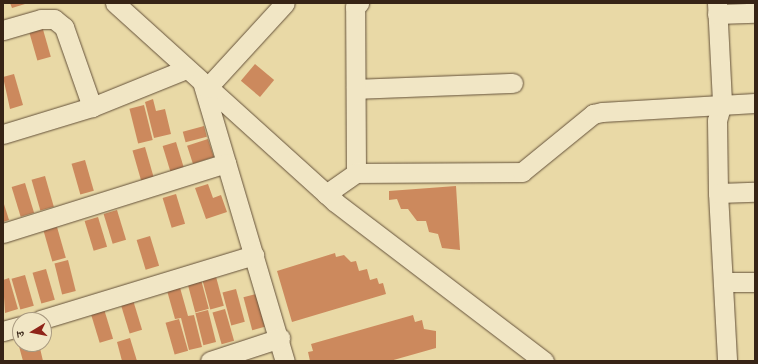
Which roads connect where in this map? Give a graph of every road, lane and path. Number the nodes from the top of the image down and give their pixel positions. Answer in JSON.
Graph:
{"nodes":[{"id":1,"x":115,"y":3,"type":"edge"},
{"id":2,"x":285,"y":3,"type":"edge"},
{"id":3,"x":359,"y":3,"type":"edge"},
{"id":4,"x":717,"y":8,"type":"edge"},
{"id":5,"x":755,"y":13,"type":"edge"},
{"id":6,"x":3,"y":30,"type":"edge"},
{"id":7,"x":186,"y":69,"type":"junction"},
{"id":8,"x":513,"y":83,"type":"dead end"},
{"id":9,"x":205,"y":86,"type":"junction"},
{"id":10,"x":356,"y":89,"type":"junction"},
{"id":11,"x":755,"y":103,"type":"edge"},
{"id":12,"x":92,"y":107,"type":"junction"},
{"id":13,"x":722,"y":108,"type":"junction"},
{"id":14,"x":3,"y":134,"type":"edge"},
{"id":15,"x":226,"y":163,"type":"junction"},
{"id":16,"x":356,"y":173,"type":"junction"},
{"id":17,"x":755,"y":192,"type":"edge"},
{"id":18,"x":724,"y":193,"type":"junction"},
{"id":19,"x":326,"y":194,"type":"junction"},
{"id":20,"x":3,"y":232,"type":"edge"},
{"id":21,"x":254,"y":255,"type":"junction"},
{"id":22,"x":728,"y":282,"type":"junction"},
{"id":23,"x":755,"y":282,"type":"edge"},
{"id":24,"x":52,"y":316,"type":"edge"},
{"id":25,"x":280,"y":338,"type":"junction"},
{"id":26,"x":210,"y":361,"type":"edge"},
{"id":27,"x":286,"y":361,"type":"edge"},
{"id":28,"x":544,"y":361,"type":"edge"},
{"id":29,"x":727,"y":361,"type":"edge"},
{"id":30,"x":737,"y":361,"type":"edge"}],
"edges":[{"from":1,"to":7,"type":"street"},
{"from":2,"to":9,"type":"street"},
{"from":3,"to":10,"type":"street"},
{"from":4,"to":5,"type":"street"},
{"from":4,"to":13,"type":"street"},
{"from":6,"to":12,"type":"street"},
{"from":7,"to":9,"type":"street"},
{"from":7,"to":12,"type":"street"},
{"from":8,"to":10,"type":"street"},
{"from":9,"to":15,"type":"street"},
{"from":9,"to":19,"type":"street"},
{"from":10,"to":16,"type":"street"},
{"from":11,"to":13,"type":"street"},
{"from":12,"to":14,"type":"street"},
{"from":13,"to":16,"type":"street"},
{"from":13,"to":18,"type":"street"},
{"from":15,"to":20,"type":"street"},
{"from":15,"to":21,"type":"street"},
{"from":16,"to":19,"type":"street"},
{"from":17,"to":18,"type":"street"},
{"from":18,"to":22,"type":"street"},
{"from":19,"to":28,"type":"street"},
{"from":21,"to":24,"type":"street"},
{"from":21,"to":25,"type":"street"},
{"from":22,"to":23,"type":"street"},
{"from":22,"to":29,"type":"street"},
{"from":22,"to":30,"type":"street"},
{"from":25,"to":26,"type":"street"},
{"from":25,"to":27,"type":"street"}]}
